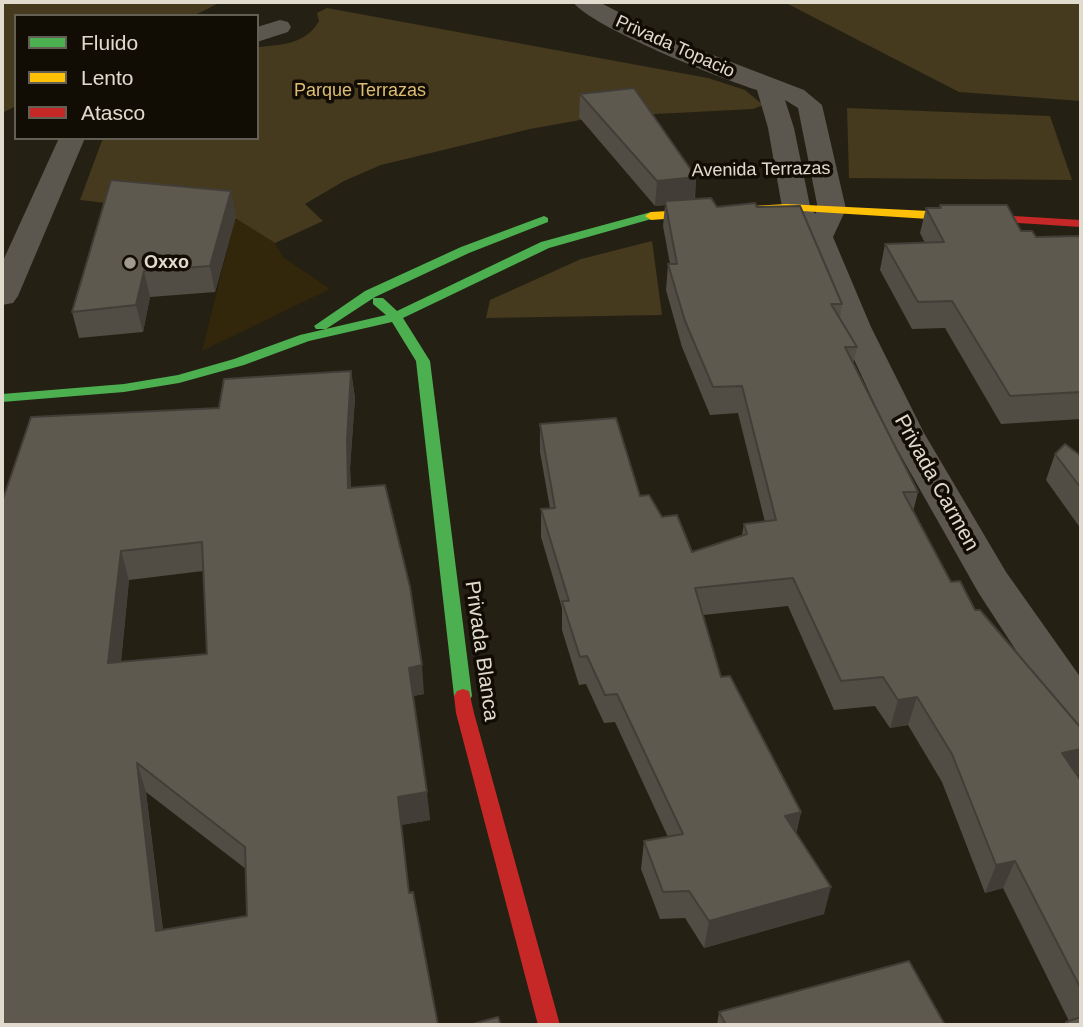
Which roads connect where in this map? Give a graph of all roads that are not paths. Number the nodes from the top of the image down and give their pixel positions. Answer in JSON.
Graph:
{"nodes":[{"id":1,"x":584,"y":2,"type":"edge"},
{"id":2,"x":280,"y":27,"type":"dead end"},
{"id":3,"x":259,"y":34,"type":"edge"},
{"id":4,"x":769,"y":88,"type":"junction"},
{"id":5,"x":781,"y":128,"type":"junction"},
{"id":6,"x":816,"y":129,"type":"junction"},
{"id":7,"x":71,"y":140,"type":"edge"},
{"id":8,"x":812,"y":197,"type":"junction"},
{"id":9,"x":565,"y":214,"type":"dead end"},
{"id":10,"x":1081,"y":223,"type":"edge"},
{"id":11,"x":370,"y":293,"type":"junction"},
{"id":12,"x":2,"y":296,"type":"edge"},
{"id":13,"x":396,"y":317,"type":"junction"},
{"id":14,"x":305,"y":338,"type":"junction"},
{"id":15,"x":2,"y":398,"type":"edge"},
{"id":16,"x":1081,"y":713,"type":"edge"},
{"id":17,"x":549,"y":1025,"type":"edge"}],
"edges":[{"from":1,"to":4,"type":"street","name":"Privada Topacio"},
{"from":2,"to":3,"type":"street"},
{"from":4,"to":5,"type":"street"},
{"from":4,"to":6,"type":"street","name":"Privada Topacio"},
{"from":5,"to":6,"type":"street"},
{"from":5,"to":8,"type":"street"},
{"from":6,"to":8,"type":"street","name":"Privada Topacio"},
{"from":7,"to":12,"type":"street"},
{"from":8,"to":10,"type":"street","name":"Avenida Terrazas"},
{"from":8,"to":13,"type":"street","name":"Avenida Terrazas"},
{"from":8,"to":16,"type":"street","name":"Privada Carmen"},
{"from":9,"to":11,"type":"street","name":"Avenida Terrazas"},
{"from":11,"to":13,"type":"street","name":"Privada Blanca"},
{"from":11,"to":14,"type":"street","name":"Avenida Terrazas"},
{"from":13,"to":14,"type":"street","name":"Avenida Terrazas"},
{"from":13,"to":17,"type":"street","name":"Privada Blanca"},
{"from":14,"to":15,"type":"street","name":"Avenida Terrazas"}]}
